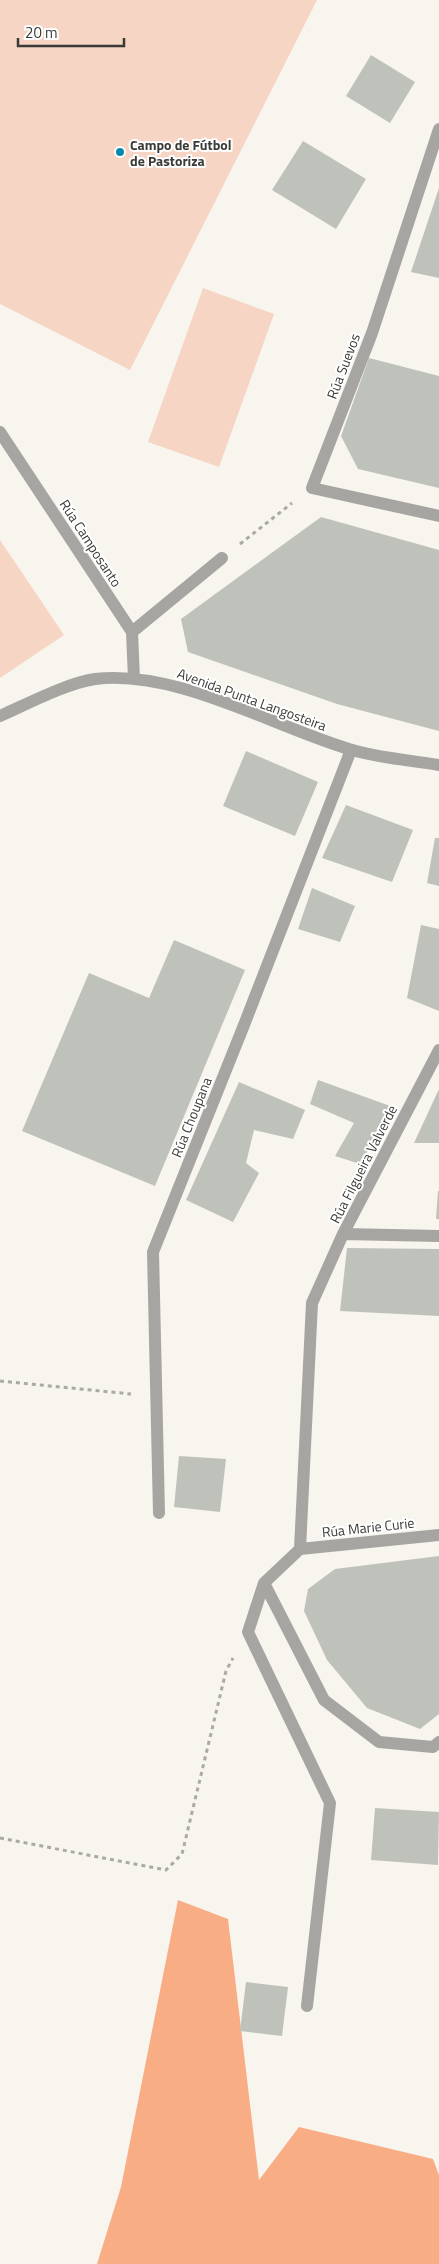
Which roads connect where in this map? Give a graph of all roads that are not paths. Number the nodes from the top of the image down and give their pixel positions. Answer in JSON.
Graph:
{"nodes":[{"id":1,"x":439,"y":129,"type":"edge"},
{"id":2,"x":0,"y":432,"type":"edge"},
{"id":3,"x":439,"y":516,"type":"edge"},
{"id":4,"x":222,"y":558,"type":"road end"},
{"id":5,"x":132,"y":632,"type":"junction"},
{"id":6,"x":134,"y":679,"type":"junction"},
{"id":7,"x":0,"y":716,"type":"edge"},
{"id":8,"x":351,"y":750,"type":"junction"},
{"id":9,"x":439,"y":765,"type":"edge"},
{"id":10,"x":439,"y":1050,"type":"edge"},
{"id":11,"x":343,"y":1234,"type":"junction"},
{"id":12,"x":439,"y":1236,"type":"edge"},
{"id":13,"x":159,"y":1513,"type":"dead end"},
{"id":14,"x":439,"y":1535,"type":"edge"},
{"id":15,"x":300,"y":1549,"type":"junction"},
{"id":16,"x":264,"y":1583,"type":"junction"},
{"id":17,"x":439,"y":1742,"type":"edge"},
{"id":18,"x":306,"y":2006,"type":"dead end"}],
"edges":[{"from":1,"to":3,"type":"street","name":"Rúa Suevos"},
{"from":2,"to":5,"type":"street","name":"Rúa Camposanto"},
{"from":4,"to":5,"type":"street"},
{"from":5,"to":6,"type":"street"},
{"from":6,"to":7,"type":"street","name":"Avenida Punta Langosteira"},
{"from":6,"to":8,"type":"street","name":"Avenida Punta Langosteira"},
{"from":8,"to":9,"type":"street","name":"Avenida Punta Langosteira"},
{"from":8,"to":13,"type":"street","name":"Rúa Choupana"},
{"from":10,"to":11,"type":"street","name":"Rúa Filgueira Valverde"},
{"from":11,"to":12,"type":"street","name":"Rúa Filgueira Valverde"},
{"from":11,"to":15,"type":"street"},
{"from":14,"to":15,"type":"street","name":"Rúa Marie Curie"},
{"from":15,"to":16,"type":"street"},
{"from":16,"to":17,"type":"street"},
{"from":16,"to":18,"type":"street"}]}
